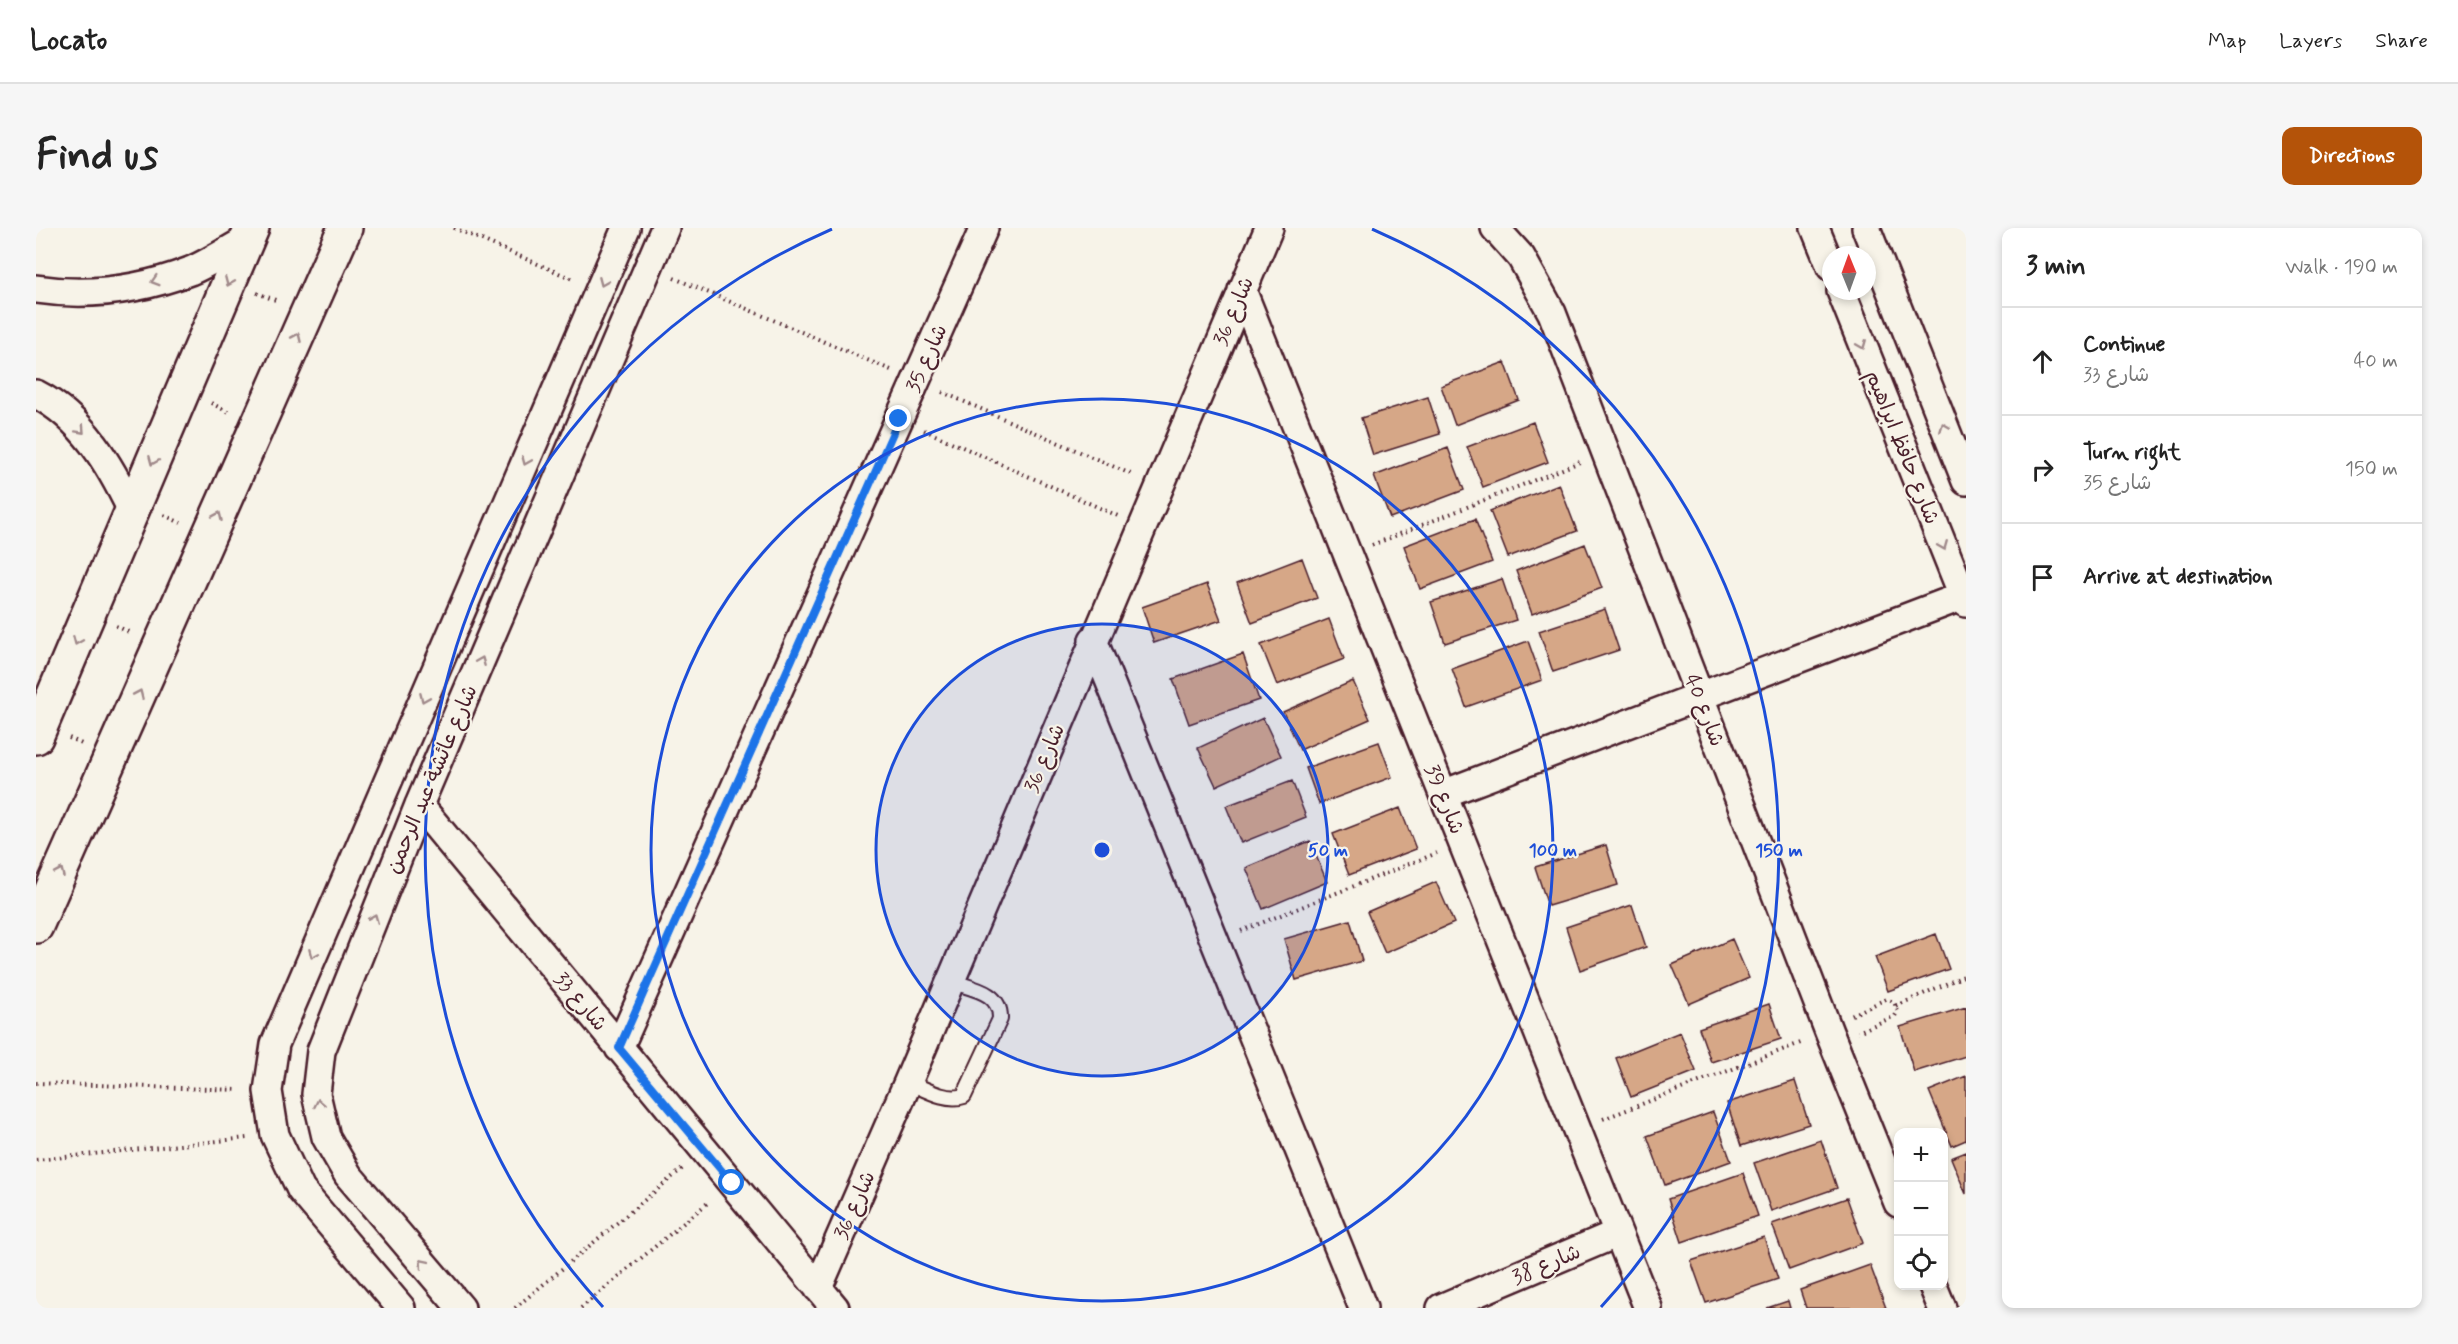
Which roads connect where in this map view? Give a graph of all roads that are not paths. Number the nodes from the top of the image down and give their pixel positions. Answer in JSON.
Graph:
{"nodes":[{"id":1,"x":345,"y":228,"type":"edge"},
{"id":2,"x":626,"y":228,"type":"edge"},
{"id":3,"x":666,"y":228,"type":"edge"},
{"id":4,"x":984,"y":228,"type":"edge"},
{"id":5,"x":1269,"y":228,"type":"edge"},
{"id":6,"x":1495,"y":228,"type":"edge"},
{"id":7,"x":1815,"y":228,"type":"edge"},
{"id":8,"x":1866,"y":228,"type":"edge"},
{"id":9,"x":249,"y":234,"type":"edge"},
{"id":10,"x":1822,"y":246,"type":"edge"},
{"id":11,"x":36,"y":289,"type":"edge"},
{"id":12,"x":1242,"y":290,"type":"junction"},
{"id":13,"x":1845,"y":300,"type":"edge"},
{"id":14,"x":36,"y":394,"type":"edge"},
{"id":15,"x":1966,"y":481,"type":"edge"},
{"id":16,"x":134,"y":506,"type":"junction"},
{"id":17,"x":1965,"y":600,"type":"edge"},
{"id":18,"x":1094,"y":640,"type":"junction"},
{"id":19,"x":1700,"y":696,"type":"junction"},
{"id":20,"x":39,"y":730,"type":"edge"},
{"id":21,"x":1443,"y":794,"type":"junction"},
{"id":22,"x":419,"y":805,"type":"junction"},
{"id":23,"x":36,"y":926,"type":"edge"},
{"id":24,"x":950,"y":981,"type":"junction"},
{"id":25,"x":619,"y":1048,"type":"junction"},
{"id":26,"x":908,"y":1082,"type":"junction"},
{"id":27,"x":1894,"y":1191,"type":"edge"},
{"id":28,"x":1618,"y":1233,"type":"junction"},
{"id":29,"x":1934,"y":1290,"type":"edge"},
{"id":30,"x":827,"y":1298,"type":"edge"},
{"id":31,"x":400,"y":1308,"type":"edge"},
{"id":32,"x":461,"y":1308,"type":"edge"},
{"id":33,"x":1363,"y":1308,"type":"edge"},
{"id":34,"x":1441,"y":1308,"type":"edge"},
{"id":35,"x":1648,"y":1308,"type":"edge"},
{"id":36,"x":1942,"y":1308,"type":"edge"}],
"edges":[{"from":23,"to":1,"type":"street","one_way":true},
{"from":2,"to":31,"type":"street","name":"شارع عائشة عبد الرحمن","one_way":true},
{"from":22,"to":3,"type":"street","name":"شارع عائشة عبد الرحمن","one_way":true},
{"from":4,"to":25,"type":"street","name":"شارع 35"},
{"from":5,"to":12,"type":"street","name":"شارع 36"},
{"from":6,"to":19,"type":"street","name":"شارع 40"},
{"from":7,"to":10,"type":"street"},
{"from":15,"to":8,"type":"street","one_way":true},
{"from":9,"to":11,"type":"street","one_way":true},
{"from":9,"to":16,"type":"street","one_way":true},
{"from":12,"to":18,"type":"street","name":"شارع 36"},
{"from":12,"to":21,"type":"street","name":"شارع 39"},
{"from":13,"to":17,"type":"street","name":"شارع حافظ ابراهيم","one_way":true},
{"from":14,"to":16,"type":"street","one_way":true},
{"from":16,"to":20,"type":"street","one_way":true},
{"from":17,"to":19,"type":"street"},
{"from":18,"to":24,"type":"street","name":"شارع 36"},
{"from":18,"to":33,"type":"street"},
{"from":19,"to":21,"type":"street"},
{"from":19,"to":27,"type":"street","name":"شارع 40"},
{"from":21,"to":28,"type":"street","name":"شارع 39"},
{"from":22,"to":25,"type":"street","name":"شارع 33"},
{"from":32,"to":22,"type":"street","name":"شارع عائشة عبد الرحمن","one_way":true},
{"from":24,"to":26,"type":"street","name":"شارع 36"},
{"from":24,"to":26,"type":"lane"},
{"from":25,"to":30,"type":"street","name":"شارع 33"},
{"from":26,"to":30,"type":"street","name":"شارع 36"},
{"from":28,"to":34,"type":"street","name":"شارع 38"},
{"from":28,"to":35,"type":"street","name":"شارع 39"},
{"from":29,"to":36,"type":"street"}]}
